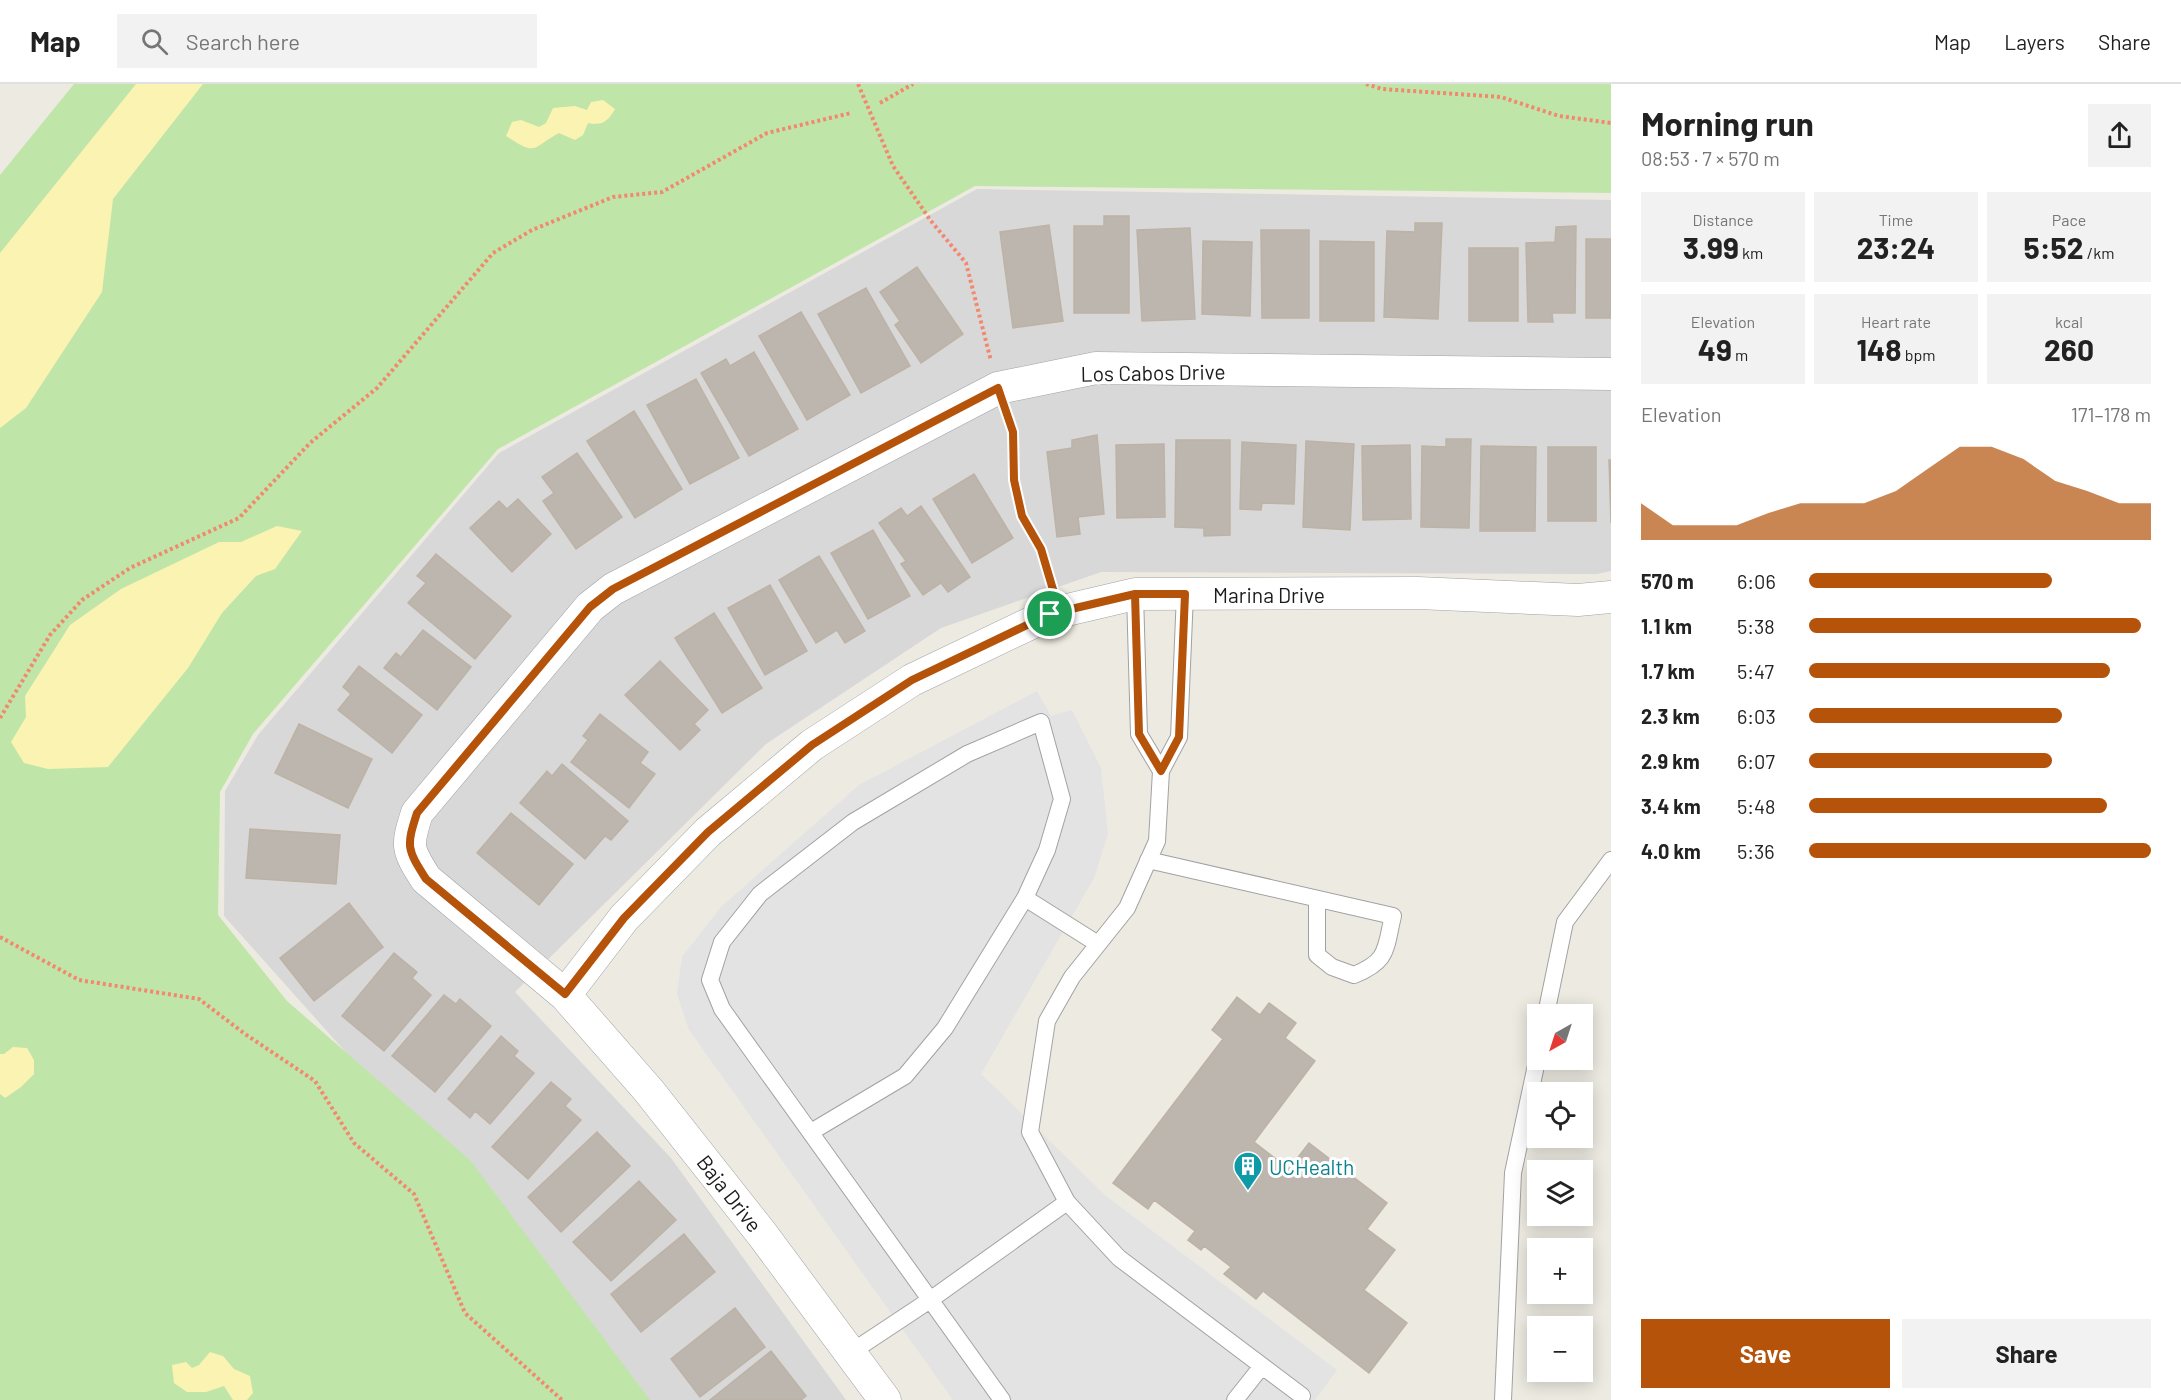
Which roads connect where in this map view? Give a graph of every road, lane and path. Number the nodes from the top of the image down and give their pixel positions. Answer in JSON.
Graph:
{"nodes":[{"id":1,"x":858,"y":84,"type":"edge"},
{"id":2,"x":913,"y":84,"type":"edge"},
{"id":3,"x":1366,"y":84,"type":"edge"},
{"id":4,"x":880,"y":103,"type":"dead end"},
{"id":5,"x":851,"y":113,"type":"dead end"},
{"id":6,"x":1611,"y":123,"type":"edge"},
{"id":7,"x":1611,"y":374,"type":"edge"},
{"id":8,"x":998,"y":388,"type":"junction"},
{"id":9,"x":1135,"y":594,"type":"junction"},
{"id":10,"x":1185,"y":594,"type":"junction"},
{"id":11,"x":1611,"y":597,"type":"edge"},
{"id":12,"x":1050,"y":614,"type":"junction"},
{"id":13,"x":0,"y":718,"type":"edge"},
{"id":14,"x":1161,"y":771,"type":"junction"},
{"id":15,"x":1148,"y":860,"type":"junction"},
{"id":16,"x":1611,"y":860,"type":"edge"},
{"id":17,"x":1025,"y":898,"type":"junction"},
{"id":18,"x":1317,"y":899,"type":"junction"},
{"id":19,"x":0,"y":937,"type":"edge"},
{"id":20,"x":1098,"y":944,"type":"junction"},
{"id":21,"x":565,"y":994,"type":"junction"},
{"id":22,"x":1548,"y":1004,"type":"edge"},
{"id":23,"x":1535,"y":1070,"type":"edge"},
{"id":24,"x":811,"y":1132,"type":"junction"},
{"id":25,"x":1068,"y":1202,"type":"junction"},
{"id":26,"x":930,"y":1300,"type":"junction"},
{"id":27,"x":850,"y":1353,"type":"junction"},
{"id":28,"x":1262,"y":1366,"type":"junction"},
{"id":29,"x":1302,"y":1396,"type":"dead end"},
{"id":30,"x":562,"y":1400,"type":"edge"},
{"id":31,"x":885,"y":1400,"type":"edge"},
{"id":32,"x":1002,"y":1400,"type":"edge"},
{"id":33,"x":1235,"y":1400,"type":"edge"},
{"id":34,"x":1503,"y":1400,"type":"edge"}],
"edges":[{"from":1,"to":8,"type":"path"},
{"from":2,"to":4,"type":"path"},
{"from":3,"to":6,"type":"path"},
{"from":5,"to":13,"type":"path"},
{"from":7,"to":8,"type":"street","name":"Los Cabos Drive"},
{"from":8,"to":12,"type":"path"},
{"from":8,"to":21,"type":"street","name":"Los Cabos Drive"},
{"from":9,"to":10,"type":"street","name":"Marina Drive"},
{"from":9,"to":12,"type":"street","name":"Marina Drive"},
{"from":9,"to":14,"type":"lane"},
{"from":10,"to":11,"type":"street","name":"Marina Drive"},
{"from":10,"to":14,"type":"lane"},
{"from":12,"to":21,"type":"street","name":"Marina Drive"},
{"from":14,"to":15,"type":"lane"},
{"from":15,"to":18,"type":"lane"},
{"from":15,"to":20,"type":"lane"},
{"from":16,"to":22,"type":"lane"},
{"from":17,"to":20,"type":"lane"},
{"from":17,"to":24,"type":"lane"},
{"from":17,"to":24,"type":"lane"},
{"from":18,"to":18,"type":"lane"},
{"from":19,"to":30,"type":"path"},
{"from":20,"to":25,"type":"lane"},
{"from":21,"to":27,"type":"street","name":"Baja Drive"},
{"from":23,"to":34,"type":"lane"},
{"from":24,"to":26,"type":"lane"},
{"from":25,"to":26,"type":"lane"},
{"from":25,"to":28,"type":"lane"},
{"from":26,"to":27,"type":"lane"},
{"from":26,"to":32,"type":"lane"},
{"from":27,"to":31,"type":"street","name":"Baja Drive"},
{"from":28,"to":29,"type":"lane"},
{"from":28,"to":33,"type":"lane"}]}
